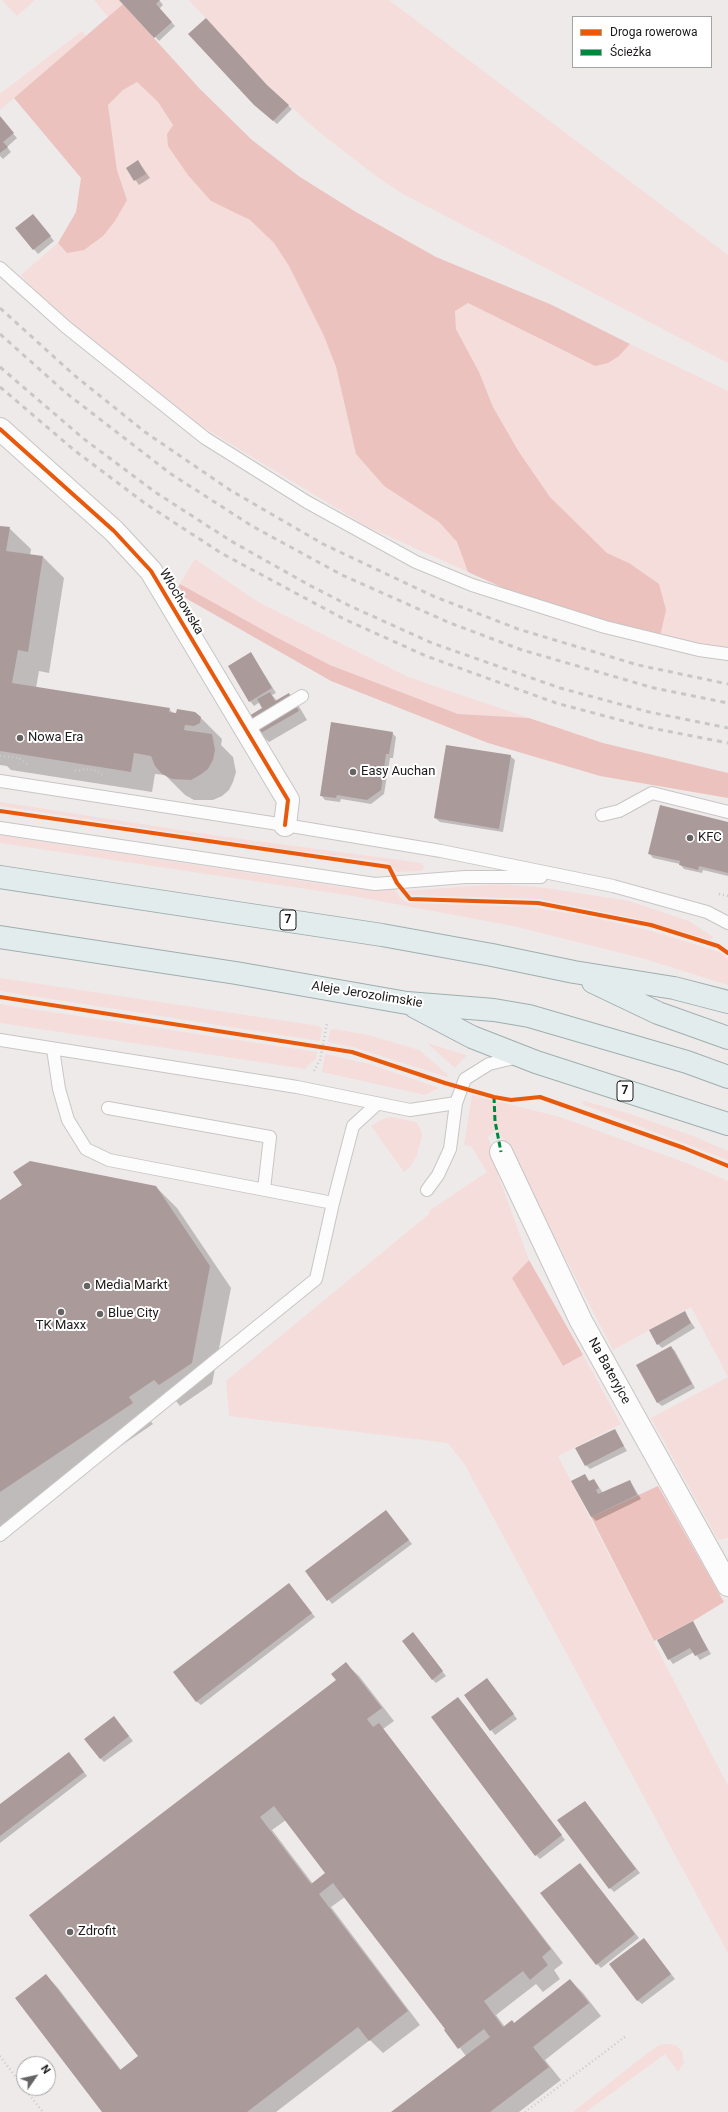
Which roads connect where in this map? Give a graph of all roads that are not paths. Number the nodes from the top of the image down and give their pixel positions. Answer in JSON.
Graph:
{"nodes":[{"id":1,"x":0,"y":268,"type":"edge"},
{"id":2,"x":0,"y":429,"type":"edge"},
{"id":3,"x":728,"y":654,"type":"edge"},
{"id":4,"x":302,"y":696,"type":"dead end"},
{"id":5,"x":246,"y":730,"type":"junction"},
{"id":6,"x":0,"y":781,"type":"edge"},
{"id":7,"x":728,"y":812,"type":"edge"},
{"id":8,"x":602,"y":815,"type":"dead end"},
{"id":9,"x":285,"y":825,"type":"junction"},
{"id":10,"x":0,"y":828,"type":"edge"},
{"id":11,"x":0,"y":876,"type":"edge"},
{"id":12,"x":568,"y":876,"type":"junction"},
{"id":13,"x":728,"y":923,"type":"edge"},
{"id":14,"x":0,"y":938,"type":"edge"},
{"id":15,"x":574,"y":972,"type":"junction"},
{"id":16,"x":728,"y":1002,"type":"edge"},
{"id":17,"x":407,"y":1003,"type":"junction"},
{"id":18,"x":728,"y":1038,"type":"edge"},
{"id":19,"x":0,"y":1040,"type":"edge"},
{"id":20,"x":54,"y":1049,"type":"junction"},
{"id":21,"x":522,"y":1057,"type":"junction"},
{"id":22,"x":728,"y":1077,"type":"edge"},
{"id":23,"x":456,"y":1103,"type":"junction"},
{"id":24,"x":376,"y":1104,"type":"junction"},
{"id":25,"x":108,"y":1108,"type":"dead end"},
{"id":26,"x":728,"y":1124,"type":"edge"},
{"id":27,"x":501,"y":1152,"type":"dead end"},
{"id":28,"x":264,"y":1190,"type":"junction"},
{"id":29,"x":427,"y":1190,"type":"dead end"},
{"id":30,"x":333,"y":1203,"type":"junction"},
{"id":31,"x":0,"y":1535,"type":"edge"},
{"id":32,"x":728,"y":1585,"type":"edge"}],
"edges":[{"from":1,"to":3,"type":"lane"},
{"from":2,"to":5,"type":"street","name":"Włochowska"},
{"from":4,"to":5,"type":"lane"},
{"from":5,"to":9,"type":"street","name":"Włochowska"},
{"from":6,"to":9,"type":"lane"},
{"from":7,"to":8,"type":"lane"},
{"from":9,"to":12,"type":"lane"},
{"from":10,"to":12,"type":"lane"},
{"from":11,"to":15,"type":"main road","number":"7"},
{"from":12,"to":13,"type":"lane"},
{"from":14,"to":17,"type":"main road","name":"Aleje Jerozolimskie","number":"7"},
{"from":15,"to":16,"type":"main road","number":"7"},
{"from":15,"to":18,"type":"main road"},
{"from":17,"to":21,"type":"main road","number":"7"},
{"from":17,"to":22,"type":"main road","name":"Aleje Jerozolimskie"},
{"from":19,"to":20,"type":"lane"},
{"from":20,"to":24,"type":"lane"},
{"from":20,"to":28,"type":"lane"},
{"from":21,"to":23,"type":"lane"},
{"from":21,"to":26,"type":"main road","number":"7"},
{"from":23,"to":24,"type":"lane"},
{"from":23,"to":29,"type":"lane"},
{"from":24,"to":30,"type":"lane"},
{"from":25,"to":28,"type":"lane"},
{"from":27,"to":32,"type":"street","name":"Na Bateryjce"},
{"from":28,"to":30,"type":"lane"},
{"from":30,"to":31,"type":"lane"}]}
